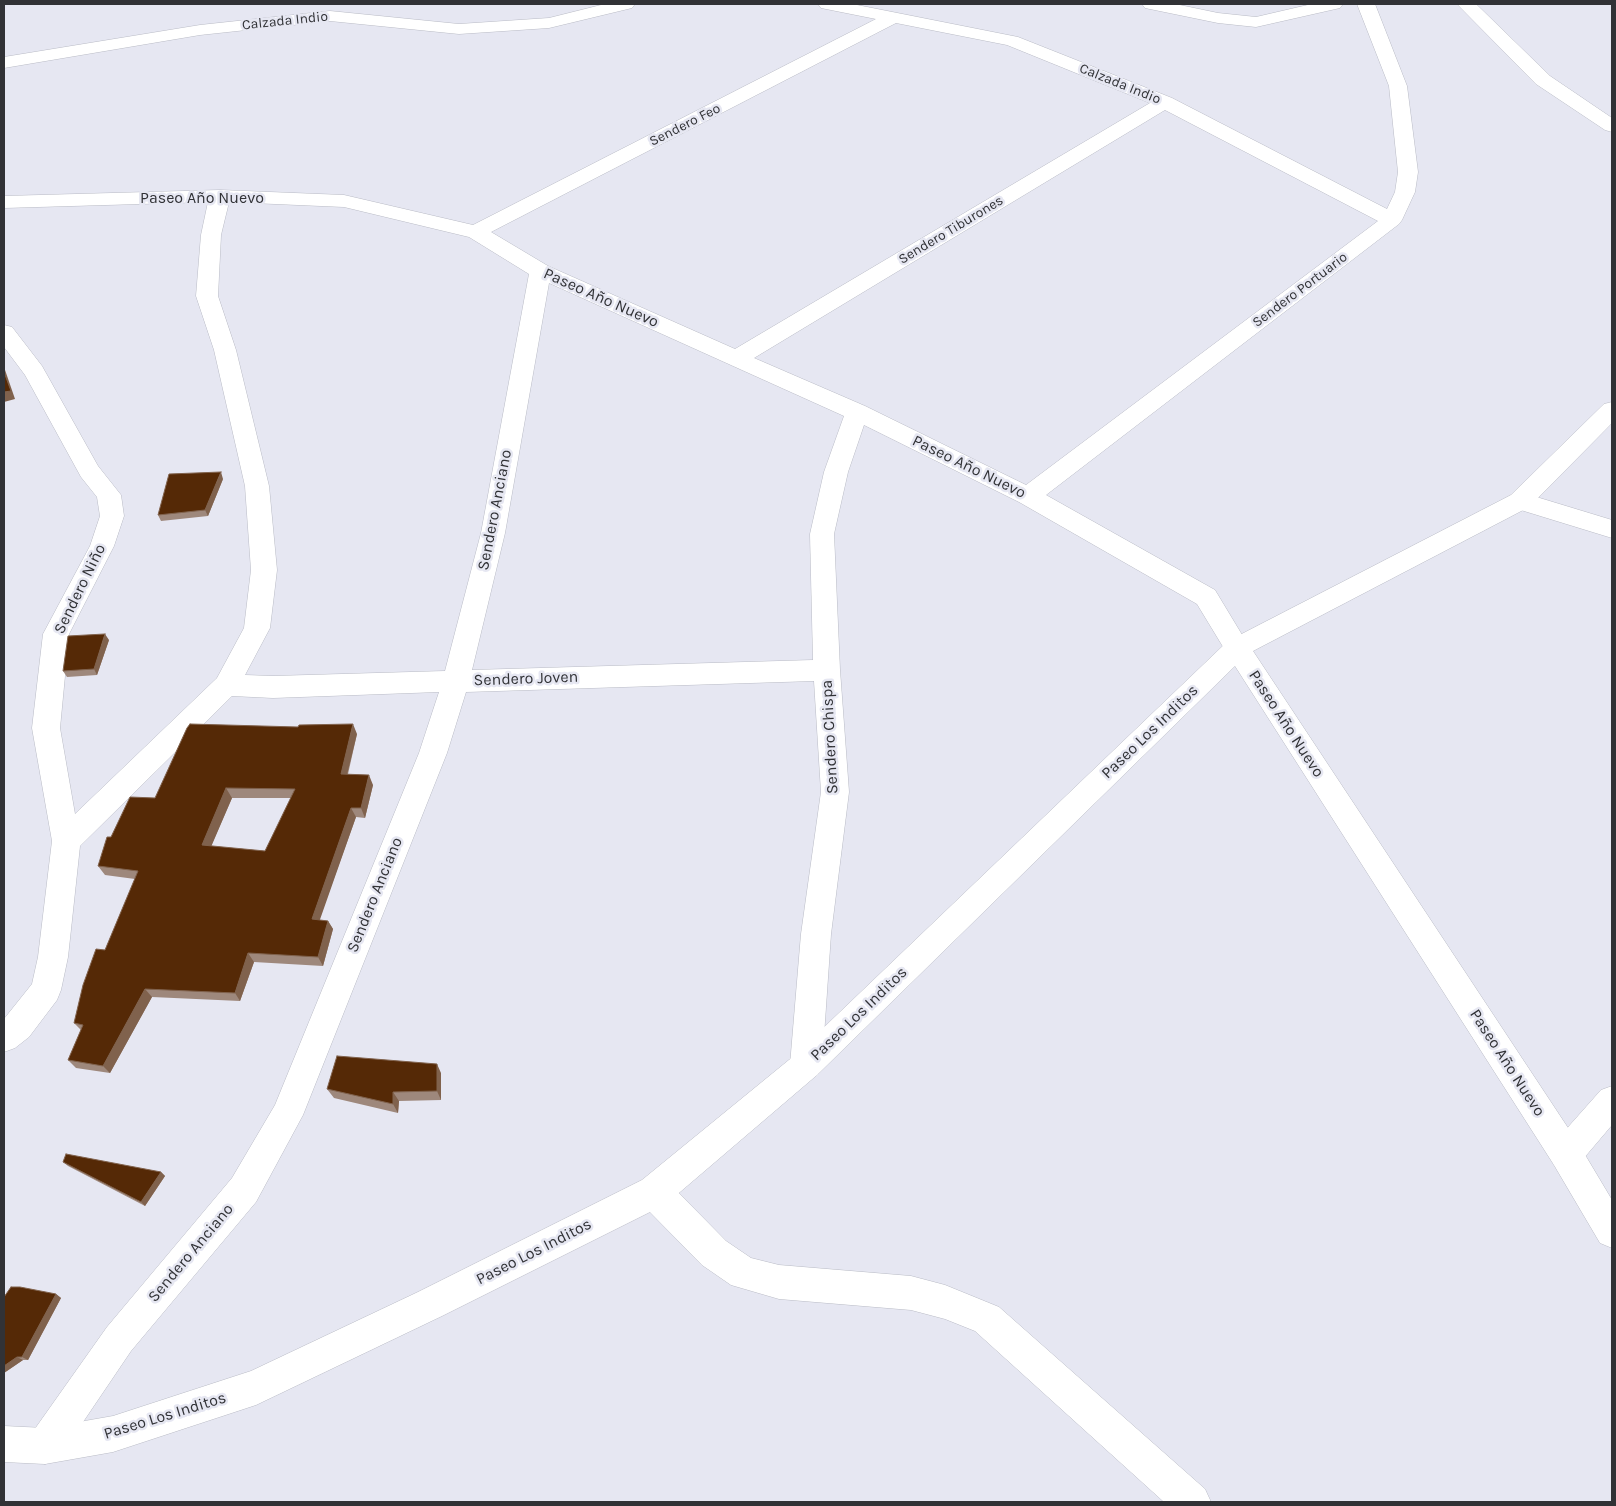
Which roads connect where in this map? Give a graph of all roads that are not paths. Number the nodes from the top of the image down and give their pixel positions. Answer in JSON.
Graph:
{"nodes":[{"id":1,"x":626,"y":4,"type":"edge"},
{"id":2,"x":827,"y":4,"type":"edge"},
{"id":3,"x":1151,"y":4,"type":"edge"},
{"id":4,"x":1334,"y":4,"type":"edge"},
{"id":5,"x":1366,"y":4,"type":"edge"},
{"id":6,"x":1466,"y":4,"type":"edge"},
{"id":7,"x":894,"y":17,"type":"junction"},
{"id":8,"x":4,"y":63,"type":"edge"},
{"id":9,"x":1165,"y":102,"type":"junction"},
{"id":10,"x":1612,"y":126,"type":"edge"},
{"id":11,"x":220,"y":196,"type":"junction"},
{"id":12,"x":4,"y":202,"type":"edge"},
{"id":13,"x":1392,"y":220,"type":"junction"},
{"id":14,"x":476,"y":232,"type":"junction"},
{"id":15,"x":540,"y":271,"type":"junction"},
{"id":16,"x":5,"y":335,"type":"edge"},
{"id":17,"x":737,"y":358,"type":"junction"},
{"id":18,"x":1612,"y":410,"type":"edge"},
{"id":19,"x":857,"y":412,"type":"junction"},
{"id":20,"x":1028,"y":496,"type":"junction"},
{"id":21,"x":1520,"y":501,"type":"junction"},
{"id":22,"x":1612,"y":529,"type":"edge"},
{"id":23,"x":1237,"y":648,"type":"junction"},
{"id":24,"x":827,"y":670,"type":"junction"},
{"id":25,"x":456,"y":682,"type":"junction"},
{"id":26,"x":226,"y":685,"type":"junction"},
{"id":27,"x":66,"y":840,"type":"junction"},
{"id":28,"x":4,"y":1038,"type":"edge"},
{"id":29,"x":806,"y":1065,"type":"junction"},
{"id":30,"x":1612,"y":1101,"type":"edge"},
{"id":31,"x":1566,"y":1154,"type":"junction"},
{"id":32,"x":654,"y":1192,"type":"junction"},
{"id":33,"x":1612,"y":1230,"type":"edge"},
{"id":34,"x":4,"y":1444,"type":"edge"},
{"id":35,"x":45,"y":1446,"type":"junction"},
{"id":36,"x":1192,"y":1502,"type":"edge"}],
"edges":[{"from":1,"to":8,"type":"street","name":"Calzada Indio"},
{"from":2,"to":7,"type":"street","name":"Calzada Indio"},
{"from":3,"to":4,"type":"street"},
{"from":5,"to":13,"type":"street","name":"Sendero Portuario"},
{"from":6,"to":10,"type":"street"},
{"from":7,"to":9,"type":"street","name":"Calzada Indio"},
{"from":7,"to":14,"type":"street","name":"Sendero Feo"},
{"from":9,"to":13,"type":"street","name":"Calzada Indio"},
{"from":9,"to":17,"type":"street","name":"Sendero Tiburones"},
{"from":11,"to":12,"type":"street","name":"Paseo Año Nuevo"},
{"from":11,"to":14,"type":"street","name":"Paseo Año Nuevo"},
{"from":11,"to":26,"type":"street"},
{"from":13,"to":20,"type":"street","name":"Sendero Portuario"},
{"from":14,"to":15,"type":"street","name":"Paseo Año Nuevo"},
{"from":15,"to":17,"type":"street","name":"Paseo Año Nuevo"},
{"from":15,"to":25,"type":"street","name":"Sendero Anciano"},
{"from":16,"to":27,"type":"street","name":"Sendero Niño"},
{"from":17,"to":19,"type":"street","name":"Paseo Año Nuevo"},
{"from":18,"to":21,"type":"street","name":"Paseo Los Inditos"},
{"from":19,"to":20,"type":"street","name":"Paseo Año Nuevo"},
{"from":19,"to":24,"type":"street","name":"Sendero Chispa"},
{"from":20,"to":23,"type":"street","name":"Paseo Año Nuevo"},
{"from":21,"to":22,"type":"street"},
{"from":21,"to":23,"type":"street","name":"Paseo Los Inditos"},
{"from":23,"to":29,"type":"street","name":"Paseo Los Inditos"},
{"from":23,"to":31,"type":"street","name":"Paseo Año Nuevo"},
{"from":24,"to":25,"type":"street","name":"Sendero Joven"},
{"from":24,"to":29,"type":"street","name":"Sendero Chispa"},
{"from":25,"to":26,"type":"street","name":"Sendero Joven"},
{"from":25,"to":35,"type":"street","name":"Sendero Anciano"},
{"from":26,"to":27,"type":"street"},
{"from":27,"to":28,"type":"street","name":"Sendero Niño"},
{"from":29,"to":32,"type":"street","name":"Paseo Los Inditos"},
{"from":30,"to":31,"type":"street"},
{"from":31,"to":33,"type":"street","name":"Paseo Año Nuevo"},
{"from":32,"to":35,"type":"street","name":"Paseo Los Inditos"},
{"from":32,"to":36,"type":"street"},
{"from":34,"to":35,"type":"street","name":"Paseo Los Inditos"}]}
